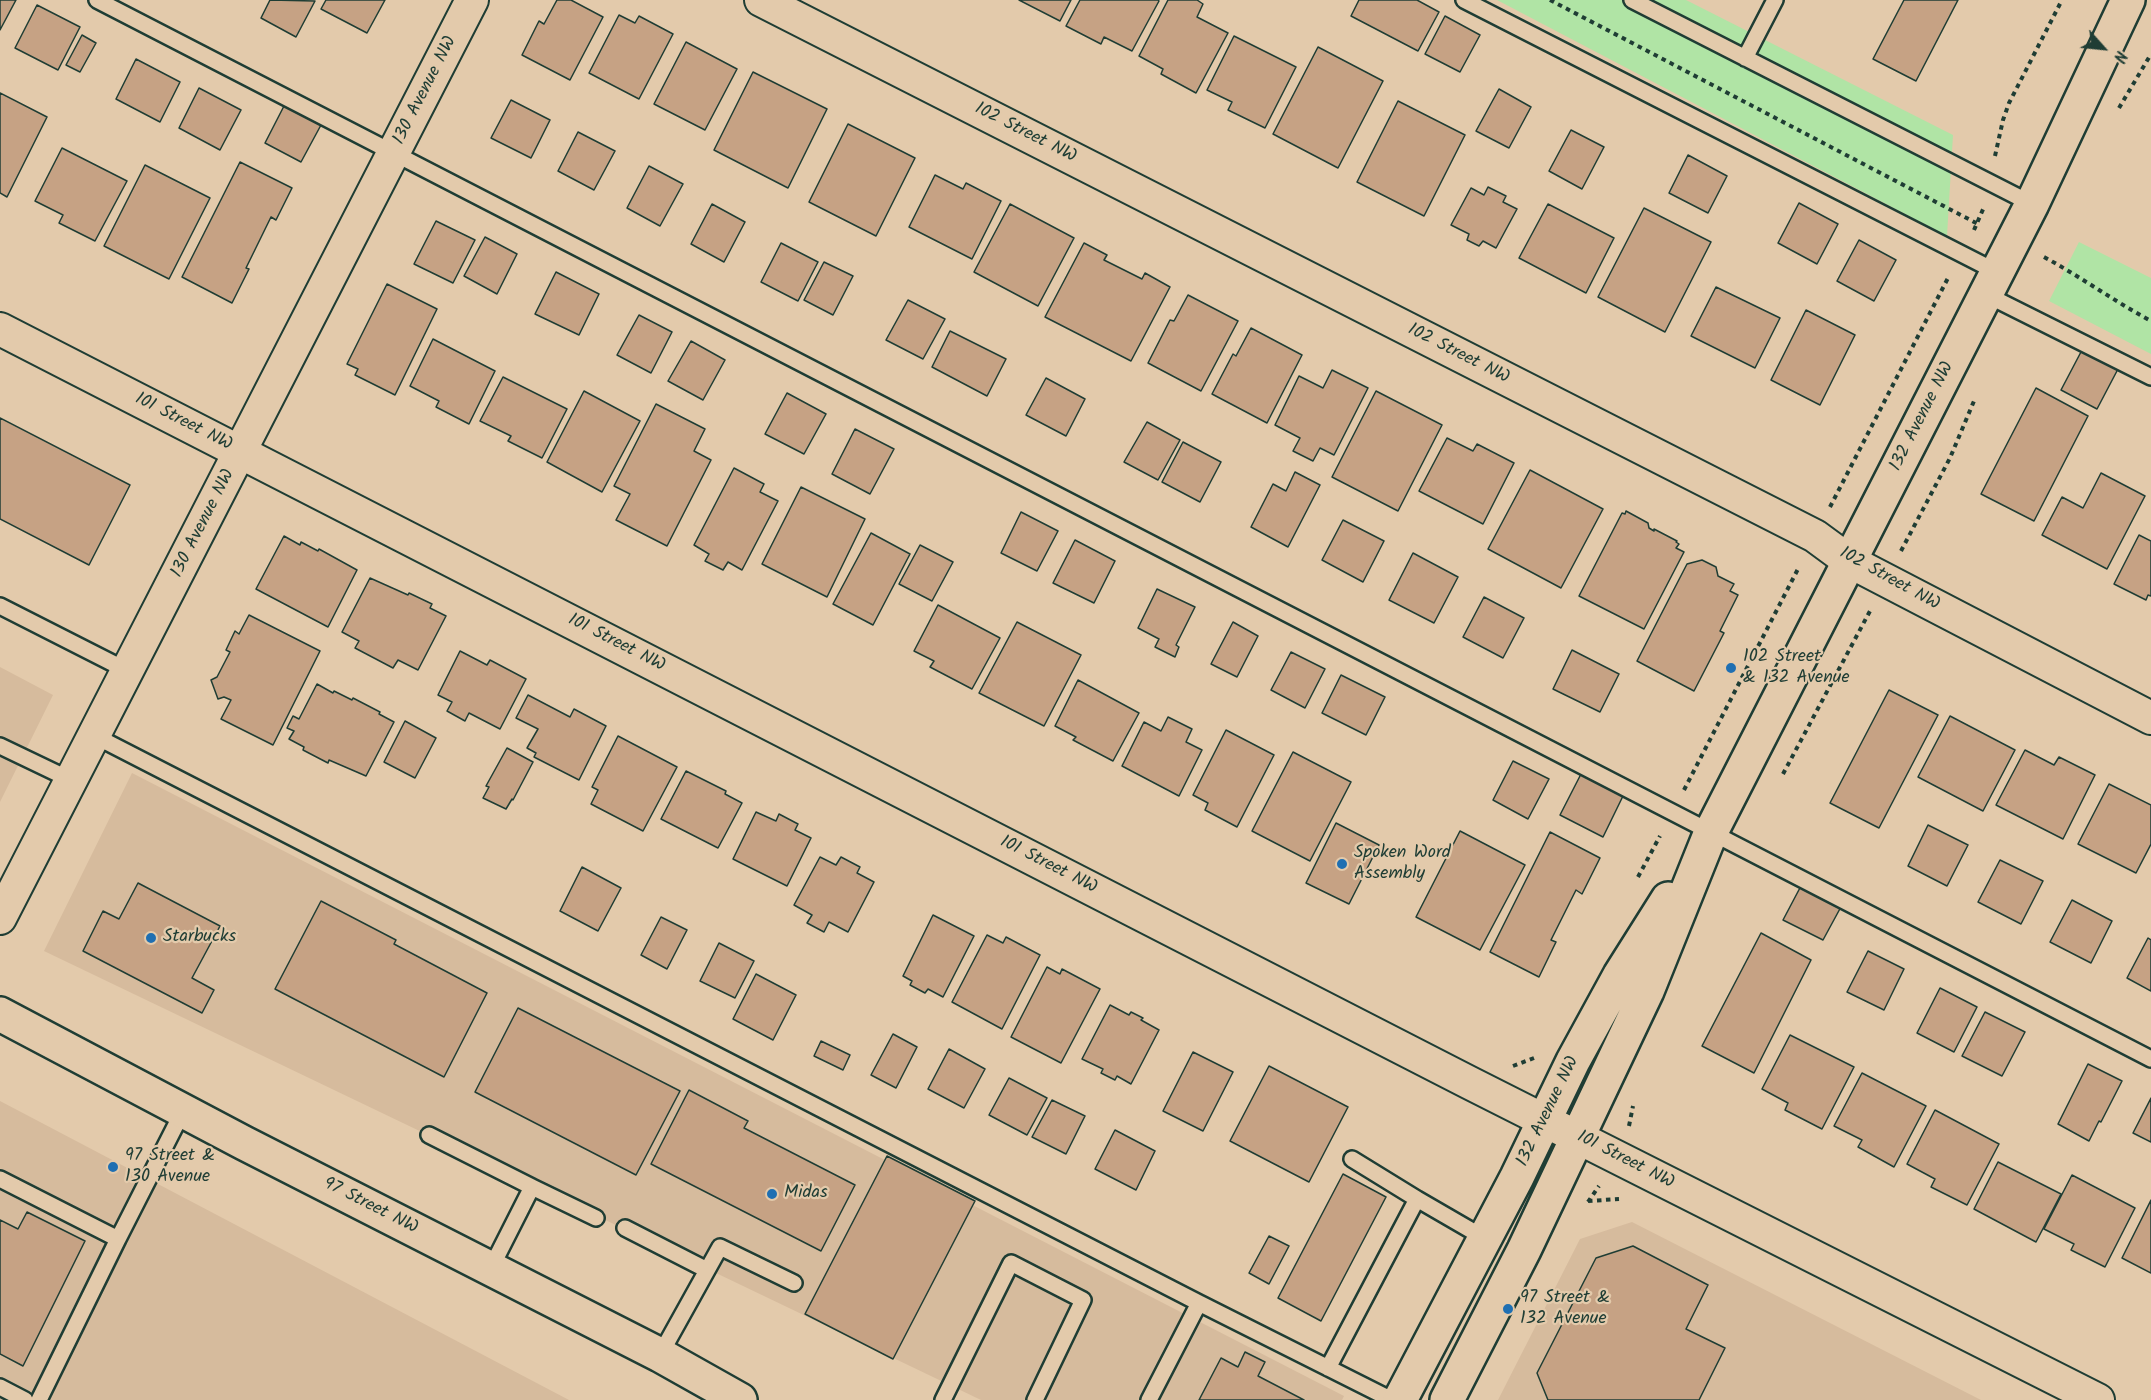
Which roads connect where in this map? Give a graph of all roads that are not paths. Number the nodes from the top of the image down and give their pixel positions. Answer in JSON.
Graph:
{"nodes":[{"id":1,"x":97,"y":0,"type":"edge"},
{"id":2,"x":472,"y":0,"type":"edge"},
{"id":3,"x":761,"y":0,"type":"edge"},
{"id":4,"x":1464,"y":0,"type":"edge"},
{"id":5,"x":1632,"y":0,"type":"edge"},
{"id":6,"x":1775,"y":0,"type":"edge"},
{"id":7,"x":2128,"y":0,"type":"edge"},
{"id":8,"x":1745,"y":58,"type":"junction"},
{"id":9,"x":393,"y":154,"type":"junction"},
{"id":10,"x":2032,"y":204,"type":"junction"},
{"id":11,"x":1991,"y":283,"type":"junction"},
{"id":12,"x":0,"y":329,"type":"edge"},
{"id":13,"x":2151,"y":376,"type":"edge"},
{"id":14,"x":241,"y":452,"type":"junction"},
{"id":15,"x":1850,"y":561,"type":"junction"},
{"id":16,"x":0,"y":606,"type":"edge"},
{"id":17,"x":128,"y":671,"type":"junction"},
{"id":18,"x":2151,"y":718,"type":"edge"},
{"id":19,"x":95,"y":735,"type":"junction"},
{"id":20,"x":0,"y":746,"type":"edge"},
{"id":21,"x":71,"y":780,"type":"junction"},
{"id":22,"x":1711,"y":831,"type":"junction"},
{"id":23,"x":0,"y":918,"type":"edge"},
{"id":24,"x":0,"y":1014,"type":"edge"},
{"id":25,"x":2151,"y":1059,"type":"edge"},
{"id":26,"x":183,"y":1111,"type":"junction"},
{"id":27,"x":1544,"y":1120,"type":"junction"},
{"id":28,"x":429,"y":1135,"type":"dead end"},
{"id":29,"x":1577,"y":1137,"type":"junction"},
{"id":30,"x":1352,"y":1159,"type":"dead end"},
{"id":31,"x":0,"y":1179,"type":"edge"},
{"id":32,"x":532,"y":1187,"type":"junction"},
{"id":33,"x":1417,"y":1199,"type":"junction"},
{"id":34,"x":596,"y":1218,"type":"dead end"},
{"id":35,"x":626,"y":1228,"type":"dead end"},
{"id":36,"x":117,"y":1239,"type":"junction"},
{"id":37,"x":1486,"y":1239,"type":"junction"},
{"id":38,"x":490,"y":1268,"type":"junction"},
{"id":39,"x":707,"y":1270,"type":"junction"},
{"id":40,"x":794,"y":1282,"type":"dead end"},
{"id":41,"x":1198,"y":1303,"type":"junction"},
{"id":42,"x":660,"y":1355,"type":"junction"},
{"id":43,"x":1328,"y":1368,"type":"junction"},
{"id":44,"x":0,"y":1387,"type":"edge"},
{"id":45,"x":25,"y":1400,"type":"edge"},
{"id":46,"x":39,"y":1400,"type":"edge"},
{"id":47,"x":740,"y":1400,"type":"edge"},
{"id":48,"x":943,"y":1400,"type":"edge"},
{"id":49,"x":1035,"y":1400,"type":"edge"},
{"id":50,"x":1149,"y":1400,"type":"edge"},
{"id":51,"x":1392,"y":1400,"type":"edge"},
{"id":52,"x":1400,"y":1400,"type":"edge"},
{"id":53,"x":1447,"y":1400,"type":"edge"},
{"id":54,"x":2098,"y":1400,"type":"edge"}],
"edges":[{"from":1,"to":9,"type":"lane"},
{"from":2,"to":9,"type":"street","name":"130 Avenue NW"},
{"from":3,"to":15,"type":"street","name":"102 Street NW"},
{"from":4,"to":11,"type":"lane"},
{"from":5,"to":8,"type":"lane"},
{"from":6,"to":8,"type":"lane"},
{"from":7,"to":10,"type":"street","name":"132 Avenue NW"},
{"from":8,"to":10,"type":"lane"},
{"from":9,"to":14,"type":"street","name":"130 Avenue NW"},
{"from":9,"to":22,"type":"lane"},
{"from":10,"to":11,"type":"street","name":"132 Avenue NW"},
{"from":11,"to":13,"type":"lane"},
{"from":11,"to":15,"type":"street","name":"132 Avenue NW"},
{"from":12,"to":14,"type":"street","name":"101 Street NW"},
{"from":14,"to":17,"type":"street","name":"130 Avenue NW"},
{"from":14,"to":27,"type":"street","name":"101 Street NW"},
{"from":15,"to":18,"type":"street","name":"102 Street NW"},
{"from":15,"to":22,"type":"street","name":"132 Avenue NW"},
{"from":16,"to":17,"type":"lane"},
{"from":17,"to":19,"type":"street","name":"130 Avenue NW"},
{"from":19,"to":21,"type":"street","name":"130 Avenue NW"},
{"from":19,"to":41,"type":"lane"},
{"from":20,"to":21,"type":"lane"},
{"from":21,"to":23,"type":"street","name":"130 Avenue NW"},
{"from":22,"to":25,"type":"lane"},
{"from":22,"to":27,"type":"street","name":"132 Avenue NW"},
{"from":22,"to":29,"type":"street","name":"132 Avenue NW"},
{"from":24,"to":26,"type":"street","name":"97 Street NW"},
{"from":26,"to":36,"type":"lane"},
{"from":26,"to":38,"type":"street","name":"97 Street NW"},
{"from":27,"to":29,"type":"street","name":"101 Street NW"},
{"from":27,"to":37,"type":"street","name":"132 Avenue NW"},
{"from":28,"to":32,"type":"lane"},
{"from":29,"to":53,"type":"street","name":"132 Avenue NW"},
{"from":29,"to":54,"type":"street","name":"101 Street NW"},
{"from":30,"to":33,"type":"lane"},
{"from":31,"to":36,"type":"lane"},
{"from":32,"to":34,"type":"lane"},
{"from":32,"to":38,"type":"lane"},
{"from":33,"to":37,"type":"lane"},
{"from":33,"to":43,"type":"lane"},
{"from":35,"to":39,"type":"lane"},
{"from":36,"to":46,"type":"lane"},
{"from":37,"to":52,"type":"street","name":"132 Avenue NW"},
{"from":38,"to":42,"type":"street","name":"97 Street NW"},
{"from":39,"to":40,"type":"lane"},
{"from":39,"to":42,"type":"lane"},
{"from":41,"to":43,"type":"lane"},
{"from":41,"to":50,"type":"lane"},
{"from":42,"to":47,"type":"street","name":"97 Street NW"},
{"from":43,"to":51,"type":"lane"},
{"from":44,"to":45,"type":"lane"},
{"from":48,"to":49,"type":"lane"}]}
